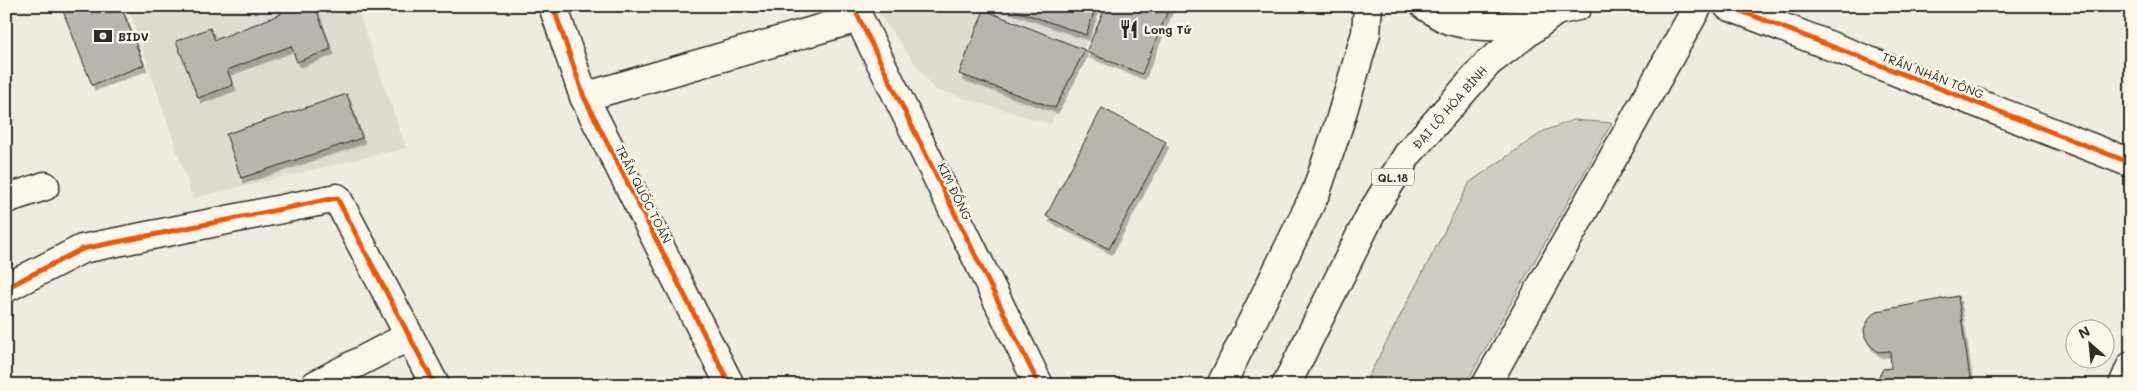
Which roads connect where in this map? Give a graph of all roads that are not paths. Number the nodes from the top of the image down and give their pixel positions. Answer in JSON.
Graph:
{"nodes":[{"id":1,"x":552,"y":6,"type":"edge"},
{"id":2,"x":1368,"y":6,"type":"edge"},
{"id":3,"x":1426,"y":6,"type":"edge"},
{"id":4,"x":1698,"y":6,"type":"edge"},
{"id":5,"x":1728,"y":6,"type":"edge"},
{"id":6,"x":1565,"y":8,"type":"edge"},
{"id":7,"x":855,"y":12,"type":"edge"},
{"id":8,"x":584,"y":97,"type":"junction"},
{"id":9,"x":2131,"y":163,"type":"edge"},
{"id":10,"x":45,"y":186,"type":"dead end"},
{"id":11,"x":6,"y":200,"type":"edge"},
{"id":12,"x":6,"y":288,"type":"edge"},
{"id":13,"x":409,"y":336,"type":"junction"},
{"id":14,"x":2131,"y":366,"type":"edge"},
{"id":15,"x":315,"y":385,"type":"edge"},
{"id":16,"x":435,"y":385,"type":"edge"},
{"id":17,"x":730,"y":385,"type":"edge"},
{"id":18,"x":1039,"y":385,"type":"edge"},
{"id":19,"x":1221,"y":385,"type":"edge"},
{"id":20,"x":1286,"y":385,"type":"edge"},
{"id":21,"x":1486,"y":385,"type":"edge"},
{"id":22,"x":2123,"y":385,"type":"edge"}],
"edges":[{"from":1,"to":8,"type":"main road","name":"TRẦN QUỐC TOẢN"},
{"from":2,"to":19,"type":"main road"},
{"from":3,"to":6,"type":"main road"},
{"from":4,"to":21,"type":"main road"},
{"from":5,"to":9,"type":"main road","name":"TRẦN NHÂN TÔNG"},
{"from":6,"to":20,"type":"main road","name":"ĐẠI LỘ HÒA BÌNH","number":"QL.18"},
{"from":7,"to":8,"type":"main road"},
{"from":7,"to":18,"type":"main road","name":"KIM ĐỒNG"},
{"from":8,"to":17,"type":"main road","name":"TRẦN QUỐC TOẢN"},
{"from":10,"to":11,"type":"main road"},
{"from":12,"to":13,"type":"main road"},
{"from":13,"to":15,"type":"main road"},
{"from":13,"to":16,"type":"main road"},
{"from":14,"to":22,"type":"main road"}]}
